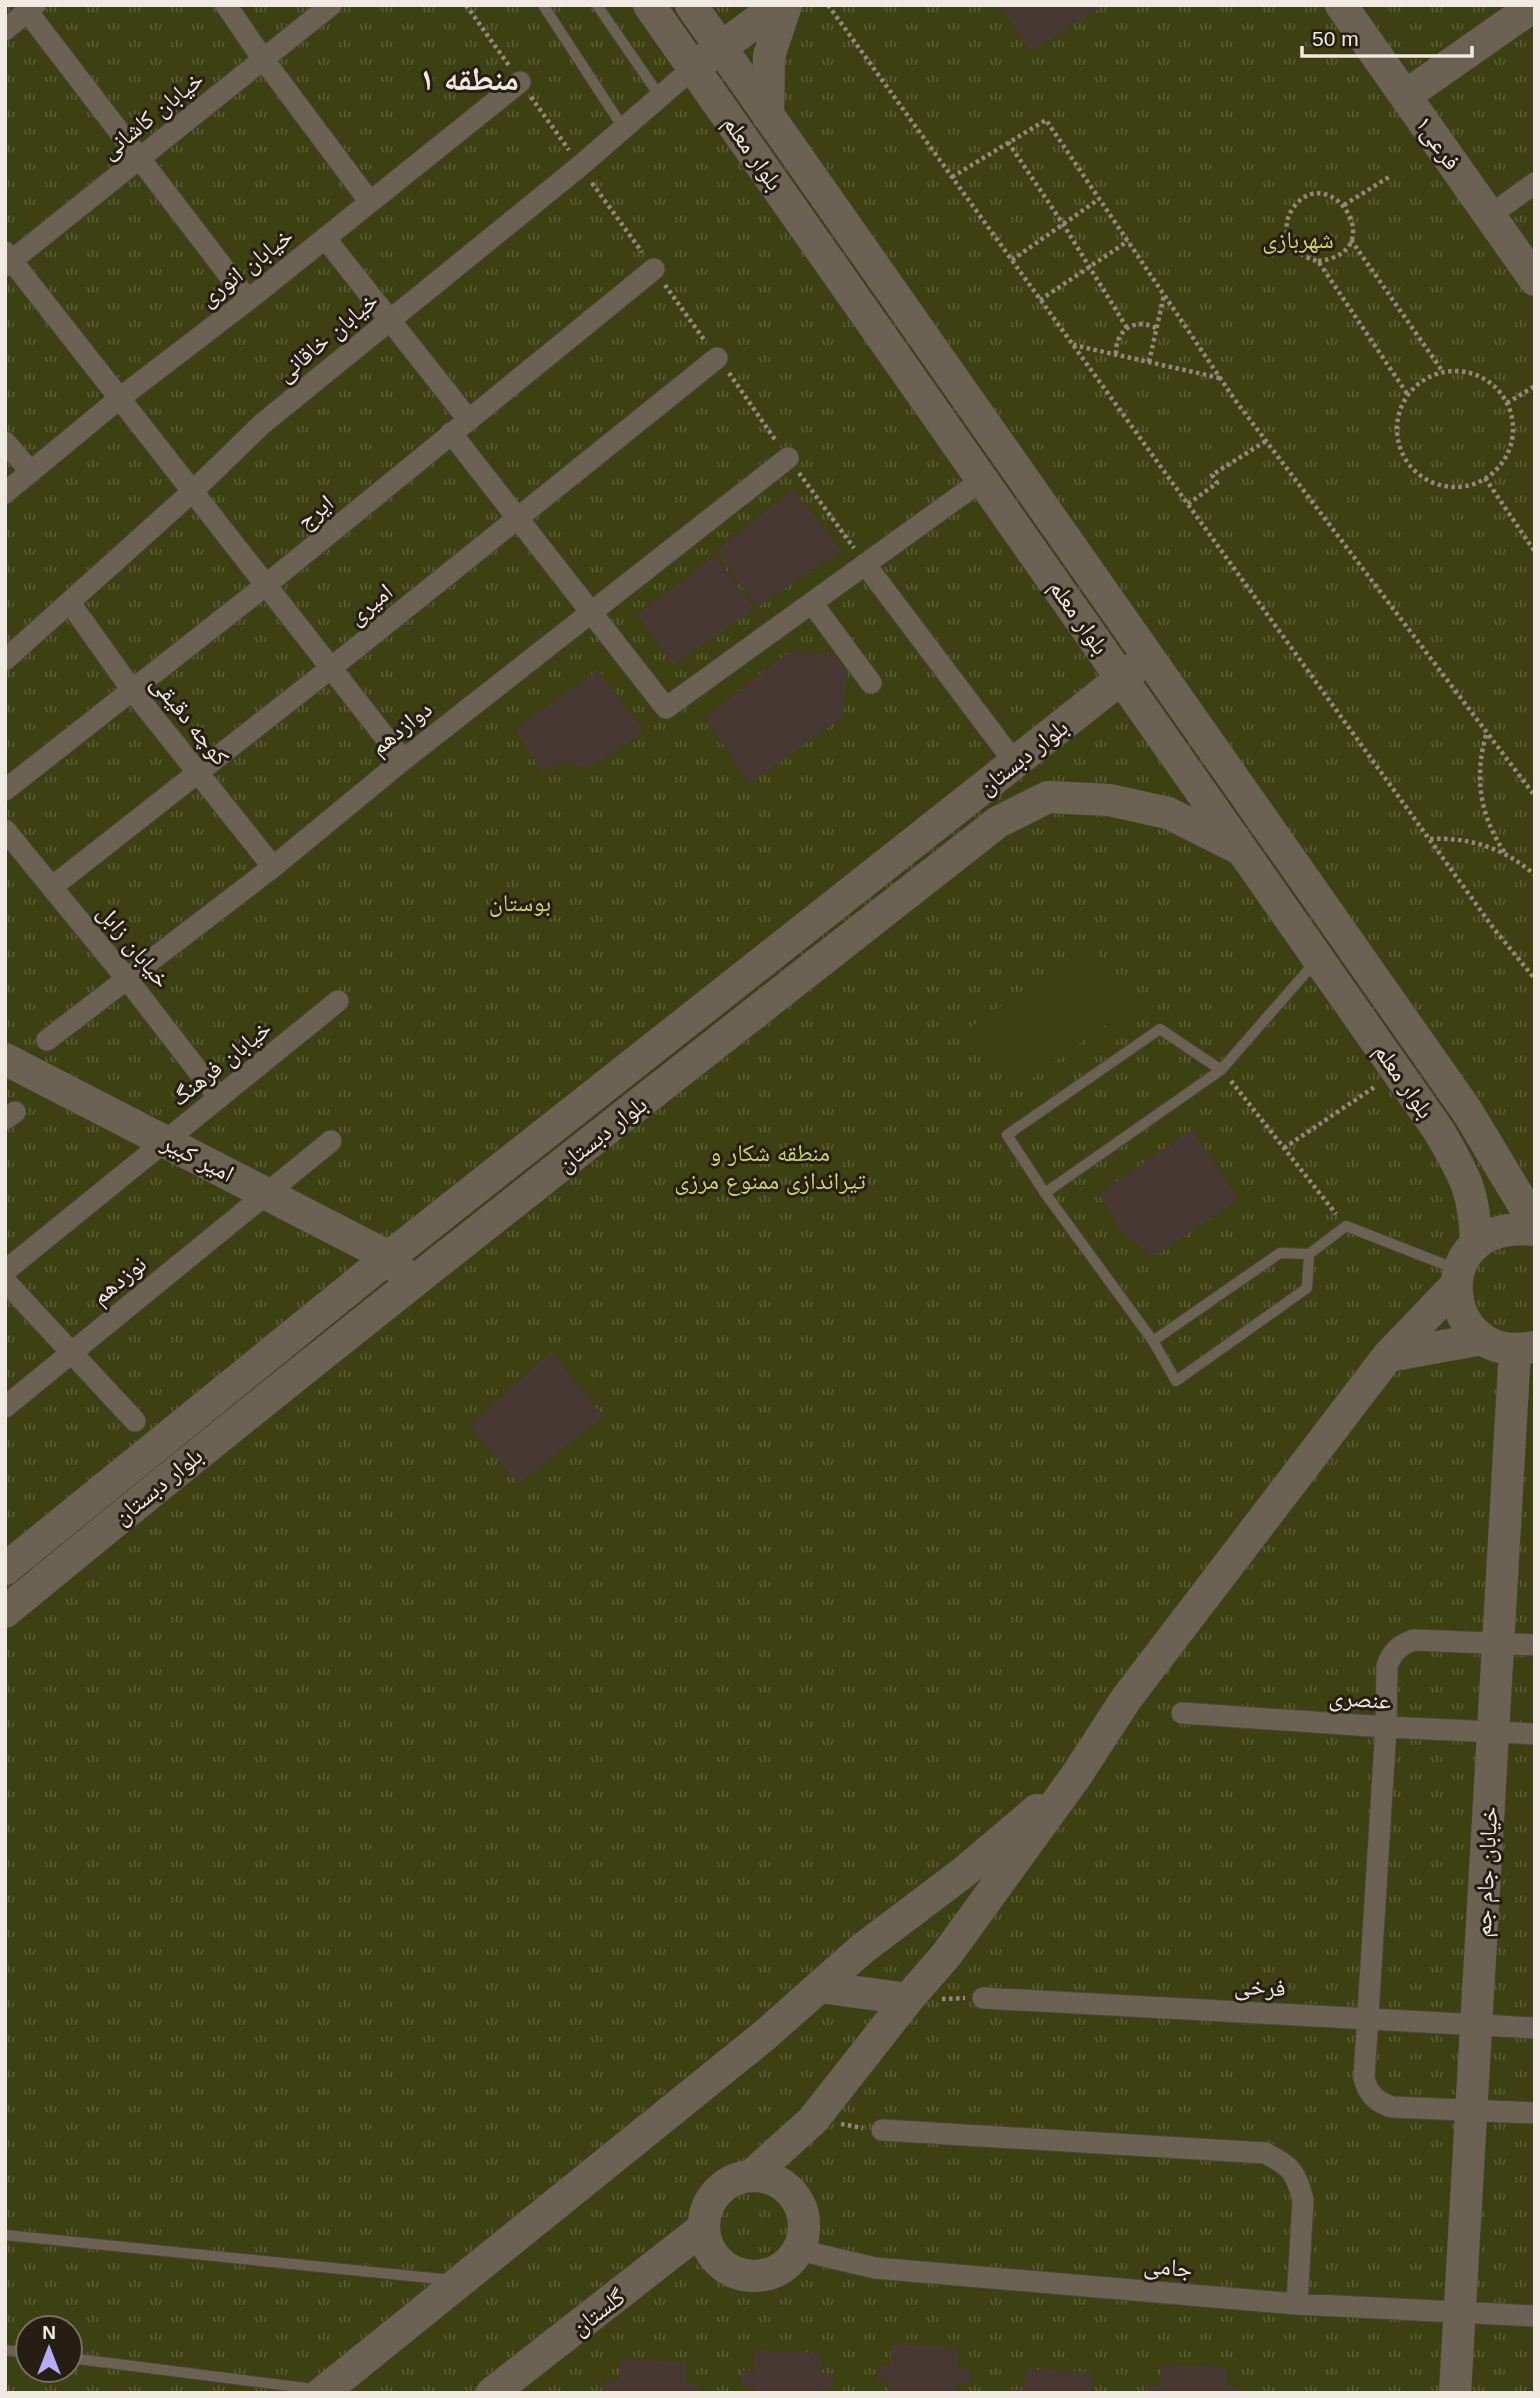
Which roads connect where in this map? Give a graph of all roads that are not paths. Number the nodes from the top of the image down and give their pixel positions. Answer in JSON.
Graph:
{"nodes":[{"id":1,"x":226,"y":5,"type":"edge"},
{"id":2,"x":331,"y":5,"type":"edge"},
{"id":3,"x":543,"y":5,"type":"edge"},
{"id":4,"x":597,"y":5,"type":"edge"},
{"id":5,"x":649,"y":5,"type":"edge"},
{"id":6,"x":691,"y":5,"type":"edge"},
{"id":7,"x":779,"y":5,"type":"edge"},
{"id":8,"x":786,"y":5,"type":"edge"},
{"id":9,"x":1341,"y":5,"type":"edge"},
{"id":10,"x":1535,"y":5,"type":"edge"},
{"id":11,"x":31,"y":8,"type":"edge"},
{"id":12,"x":5,"y":30,"type":"edge"},
{"id":13,"x":721,"y":48,"type":"junction"},
{"id":14,"x":263,"y":59,"type":"junction"},
{"id":15,"x":693,"y":68,"type":"junction"},
{"id":16,"x":520,"y":82,"type":"dead end"},
{"id":17,"x":1405,"y":96,"type":"junction"},
{"id":18,"x":661,"y":98,"type":"junction"},
{"id":19,"x":768,"y":116,"type":"junction"},
{"id":20,"x":624,"y":129,"type":"junction"},
{"id":21,"x":139,"y":159,"type":"junction"},
{"id":22,"x":1535,"y":183,"type":"edge"},
{"id":23,"x":370,"y":202,"type":"junction"},
{"id":24,"x":1489,"y":215,"type":"junction"},
{"id":25,"x":325,"y":238,"type":"junction"},
{"id":26,"x":8,"y":259,"type":"edge"},
{"id":27,"x":654,"y":269,"type":"dead end"},
{"id":28,"x":1535,"y":280,"type":"edge"},
{"id":29,"x":248,"y":300,"type":"junction"},
{"id":30,"x":390,"y":319,"type":"junction"},
{"id":31,"x":717,"y":358,"type":"dead end"},
{"id":32,"x":120,"y":398,"type":"junction"},
{"id":33,"x":468,"y":419,"type":"junction"},
{"id":34,"x":451,"y":433,"type":"junction"},
{"id":35,"x":5,"y":442,"type":"edge"},
{"id":36,"x":788,"y":458,"type":"dead end"},
{"id":37,"x":31,"y":472,"type":"junction"},
{"id":38,"x":982,"y":480,"type":"junction"},
{"id":39,"x":193,"y":491,"type":"junction"},
{"id":40,"x":5,"y":494,"type":"edge"},
{"id":41,"x":518,"y":518,"type":"junction"},
{"id":42,"x":866,"y":564,"type":"junction"},
{"id":43,"x":266,"y":585,"type":"junction"},
{"id":44,"x":70,"y":603,"type":"junction"},
{"id":45,"x":812,"y":603,"type":"junction"},
{"id":46,"x":592,"y":612,"type":"junction"},
{"id":47,"x":1150,"y":657,"type":"junction"},
{"id":48,"x":5,"y":660,"type":"edge"},
{"id":49,"x":331,"y":668,"type":"junction"},
{"id":50,"x":1122,"y":678,"type":"junction"},
{"id":51,"x":871,"y":683,"type":"dead end"},
{"id":52,"x":132,"y":690,"type":"junction"},
{"id":53,"x":403,"y":760,"type":"junction"},
{"id":54,"x":1015,"y":763,"type":"junction"},
{"id":55,"x":199,"y":772,"type":"junction"},
{"id":56,"x":5,"y":790,"type":"edge"},
{"id":57,"x":5,"y":830,"type":"edge"},
{"id":58,"x":1242,"y":850,"type":"junction"},
{"id":59,"x":273,"y":867,"type":"junction"},
{"id":60,"x":52,"y":887,"type":"junction"},
{"id":61,"x":1318,"y":959,"type":"junction"},
{"id":62,"x":126,"y":978,"type":"junction"},
{"id":63,"x":338,"y":1001,"type":"dead end"},
{"id":64,"x":47,"y":1040,"type":"dead end"},
{"id":65,"x":5,"y":1059,"type":"edge"},
{"id":66,"x":1221,"y":1070,"type":"junction"},
{"id":67,"x":219,"y":1098,"type":"junction"},
{"id":68,"x":165,"y":1141,"type":"junction"},
{"id":69,"x":331,"y":1141,"type":"dead end"},
{"id":70,"x":1045,"y":1192,"type":"junction"},
{"id":71,"x":267,"y":1194,"type":"junction"},
{"id":72,"x":1535,"y":1224,"type":"edge"},
{"id":73,"x":1535,"y":1230,"type":"edge"},
{"id":74,"x":1476,"y":1243,"type":"junction"},
{"id":75,"x":1309,"y":1254,"type":"junction"},
{"id":76,"x":390,"y":1257,"type":"junction"},
{"id":77,"x":5,"y":1271,"type":"edge"},
{"id":78,"x":1457,"y":1278,"type":"junction"},
{"id":79,"x":5,"y":1281,"type":"edge"},
{"id":80,"x":411,"y":1284,"type":"junction"},
{"id":81,"x":1482,"y":1339,"type":"junction"},
{"id":82,"x":1153,"y":1340,"type":"junction"},
{"id":83,"x":70,"y":1353,"type":"junction"},
{"id":84,"x":1388,"y":1356,"type":"junction"},
{"id":85,"x":1528,"y":1357,"type":"edge"},
{"id":86,"x":5,"y":1407,"type":"edge"},
{"id":87,"x":135,"y":1421,"type":"dead end"},
{"id":88,"x":5,"y":1569,"type":"edge"},
{"id":89,"x":5,"y":1612,"type":"edge"},
{"id":90,"x":1499,"y":1643,"type":"junction"},
{"id":91,"x":1535,"y":1645,"type":"edge"},
{"id":92,"x":1182,"y":1713,"type":"dead end"},
{"id":93,"x":1386,"y":1727,"type":"junction"},
{"id":94,"x":1494,"y":1732,"type":"junction"},
{"id":95,"x":1535,"y":1734,"type":"edge"},
{"id":96,"x":1076,"y":1776,"type":"junction"},
{"id":97,"x":820,"y":1987,"type":"junction"},
{"id":98,"x":983,"y":1998,"type":"dead end"},
{"id":99,"x":908,"y":1999,"type":"junction"},
{"id":100,"x":1367,"y":2020,"type":"junction"},
{"id":101,"x":1478,"y":2026,"type":"junction"},
{"id":102,"x":1535,"y":2028,"type":"edge"},
{"id":103,"x":1473,"y":2111,"type":"junction"},
{"id":104,"x":1535,"y":2113,"type":"edge"},
{"id":105,"x":881,"y":2130,"type":"road end"},
{"id":106,"x":751,"y":2176,"type":"junction"},
{"id":107,"x":702,"y":2229,"type":"junction"},
{"id":108,"x":5,"y":2235,"type":"edge"},
{"id":109,"x":799,"y":2250,"type":"junction"},
{"id":110,"x":461,"y":2281,"type":"junction"},
{"id":111,"x":1297,"y":2304,"type":"junction"},
{"id":112,"x":1459,"y":2312,"type":"junction"},
{"id":113,"x":1535,"y":2316,"type":"edge"},
{"id":114,"x":84,"y":2360,"type":"edge"},
{"id":115,"x":323,"y":2392,"type":"edge"},
{"id":116,"x":492,"y":2393,"type":"edge"},
{"id":117,"x":1455,"y":2393,"type":"edge"}],
"edges":[{"from":1,"to":14,"type":"street"},
{"from":2,"to":14,"type":"street","name":"خیابان کاشانی"},
{"from":3,"to":20,"type":"lane"},
{"from":4,"to":18,"type":"lane"},
{"from":5,"to":15,"type":"street","name":"بلوار معلم"},
{"from":6,"to":13,"type":"street","name":"بلوار معلم"},
{"from":7,"to":13,"type":"street"},
{"from":8,"to":19,"type":"street"},
{"from":9,"to":17,"type":"street","name":"فرعی۱"},
{"from":10,"to":17,"type":"street"},
{"from":11,"to":12,"type":"street"},
{"from":11,"to":21,"type":"street"},
{"from":13,"to":15,"type":"street"},
{"from":13,"to":19,"type":"street","name":"بلوار معلم"},
{"from":14,"to":21,"type":"street","name":"خیابان کاشانی"},
{"from":14,"to":23,"type":"street"},
{"from":15,"to":18,"type":"street","name":"خیابان خاقانی"},
{"from":15,"to":38,"type":"street","name":"بلوار معلم"},
{"from":16,"to":23,"type":"street","name":"خیابان انوری"},
{"from":17,"to":24,"type":"street","name":"فرعی۱"},
{"from":18,"to":20,"type":"street","name":"خیابان خاقانی"},
{"from":19,"to":47,"type":"street","name":"بلوار معلم"},
{"from":20,"to":30,"type":"street","name":"خیابان خاقانی"},
{"from":21,"to":26,"type":"street","name":"خیابان کاشانی"},
{"from":21,"to":29,"type":"street"},
{"from":22,"to":24,"type":"street"},
{"from":23,"to":25,"type":"street","name":"خیابان انوری"},
{"from":24,"to":28,"type":"street","name":"فرعی۱"},
{"from":25,"to":29,"type":"street","name":"خیابان انوری"},
{"from":25,"to":30,"type":"street"},
{"from":26,"to":32,"type":"street"},
{"from":27,"to":33,"type":"street","name":"ایرج"},
{"from":29,"to":32,"type":"street","name":"خیابان انوری"},
{"from":30,"to":33,"type":"street"},
{"from":30,"to":39,"type":"street","name":"خیابان خاقانی"},
{"from":31,"to":41,"type":"street","name":"امیری"},
{"from":32,"to":37,"type":"street","name":"خیابان انوری"},
{"from":32,"to":39,"type":"street"},
{"from":33,"to":34,"type":"street","name":"ایرج"},
{"from":34,"to":41,"type":"street"},
{"from":34,"to":43,"type":"street","name":"ایرج"},
{"from":35,"to":37,"type":"street"},
{"from":36,"to":46,"type":"street","name":"دوازدهم"},
{"from":37,"to":40,"type":"street","name":"خیابان انوری"},
{"from":38,"to":42,"type":"street"},
{"from":38,"to":50,"type":"street","name":"بلوار معلم"},
{"from":39,"to":43,"type":"street"},
{"from":39,"to":44,"type":"street","name":"خیابان خاقانی"},
{"from":41,"to":46,"type":"street"},
{"from":41,"to":49,"type":"street","name":"امیری"},
{"from":42,"to":45,"type":"street"},
{"from":42,"to":54,"type":"street"},
{"from":43,"to":49,"type":"street"},
{"from":43,"to":52,"type":"street","name":"ایرج"},
{"from":44,"to":48,"type":"street","name":"خیابان خاقانی"},
{"from":44,"to":52,"type":"street","name":"کوچه دقیقی"},
{"from":45,"to":46,"type":"street"},
{"from":45,"to":51,"type":"street"},
{"from":46,"to":53,"type":"street","name":"دوازدهم"},
{"from":47,"to":50,"type":"street","name":"بلوار دبستان"},
{"from":47,"to":72,"type":"street","name":"بلوار معلم"},
{"from":49,"to":53,"type":"street"},
{"from":49,"to":55,"type":"street","name":"امیری"},
{"from":50,"to":54,"type":"street","name":"بلوار دبستان"},
{"from":50,"to":58,"type":"street","name":"بلوار معلم"},
{"from":52,"to":55,"type":"street","name":"کوچه دقیقی"},
{"from":52,"to":56,"type":"street","name":"ایرج"},
{"from":53,"to":59,"type":"street","name":"دوازدهم"},
{"from":54,"to":76,"type":"street","name":"بلوار دبستان"},
{"from":55,"to":59,"type":"street","name":"کوچه دقیقی"},
{"from":55,"to":60,"type":"street","name":"امیری"},
{"from":57,"to":60,"type":"street","name":"خیابان زابل"},
{"from":58,"to":61,"type":"street","name":"بلوار معلم"},
{"from":58,"to":80,"type":"street","name":"بلوار دبستان"},
{"from":59,"to":62,"type":"street","name":"دوازدهم"},
{"from":60,"to":62,"type":"street","name":"خیابان زابل"},
{"from":61,"to":66,"type":"lane"},
{"from":61,"to":74,"type":"street","name":"بلوار معلم"},
{"from":62,"to":64,"type":"street","name":"دوازدهم"},
{"from":62,"to":67,"type":"street","name":"خیابان زابل"},
{"from":63,"to":67,"type":"street","name":"خیابان فرهنگ"},
{"from":65,"to":68,"type":"street","name":"امیر کبیر"},
{"from":66,"to":70,"type":"lane"},
{"from":66,"to":70,"type":"lane"},
{"from":67,"to":68,"type":"street","name":"خیابان فرهنگ"},
{"from":68,"to":71,"type":"street","name":"امیر کبیر"},
{"from":68,"to":77,"type":"street","name":"خیابان فرهنگ"},
{"from":69,"to":71,"type":"street","name":"نوزدهم"},
{"from":70,"to":82,"type":"lane"},
{"from":71,"to":76,"type":"street","name":"امیر کبیر"},
{"from":71,"to":83,"type":"street","name":"نوزدهم"},
{"from":73,"to":74,"type":"street"},
{"from":74,"to":78,"type":"street"},
{"from":75,"to":78,"type":"lane"},
{"from":75,"to":82,"type":"lane"},
{"from":75,"to":82,"type":"lane"},
{"from":76,"to":80,"type":"street"},
{"from":76,"to":88,"type":"street","name":"بلوار دبستان"},
{"from":78,"to":81,"type":"street"},
{"from":78,"to":84,"type":"street"},
{"from":79,"to":83,"type":"street"},
{"from":80,"to":89,"type":"street","name":"بلوار دبستان"},
{"from":81,"to":84,"type":"street"},
{"from":81,"to":85,"type":"street"},
{"from":83,"to":86,"type":"street","name":"نوزدهم"},
{"from":83,"to":87,"type":"street"},
{"from":84,"to":96,"type":"street"},
{"from":85,"to":90,"type":"street","name":"خیابان جام جم"},
{"from":90,"to":91,"type":"street"},
{"from":90,"to":93,"type":"street"},
{"from":90,"to":94,"type":"street","name":"خیابان جام جم"},
{"from":92,"to":93,"type":"street","name":"عنصری"},
{"from":93,"to":94,"type":"street","name":"عنصری"},
{"from":93,"to":100,"type":"street"},
{"from":94,"to":95,"type":"street","name":"عنصری"},
{"from":94,"to":101,"type":"street","name":"خیابان جام جم"},
{"from":96,"to":97,"type":"street"},
{"from":96,"to":99,"type":"street"},
{"from":97,"to":99,"type":"street"},
{"from":97,"to":110,"type":"street"},
{"from":98,"to":100,"type":"street","name":"فرخی"},
{"from":99,"to":106,"type":"street"},
{"from":100,"to":101,"type":"street","name":"فرخی"},
{"from":100,"to":103,"type":"street"},
{"from":101,"to":102,"type":"street","name":"فرخی"},
{"from":101,"to":103,"type":"street","name":"خیابان جام جم"},
{"from":103,"to":104,"type":"street"},
{"from":103,"to":112,"type":"street","name":"خیابان جام جم"},
{"from":105,"to":111,"type":"street"},
{"from":106,"to":107,"type":"street"},
{"from":106,"to":109,"type":"street"},
{"from":107,"to":109,"type":"street"},
{"from":107,"to":116,"type":"street","name":"گلستان"},
{"from":108,"to":110,"type":"lane"},
{"from":109,"to":111,"type":"street","name":"جامی"},
{"from":110,"to":115,"type":"street"},
{"from":111,"to":112,"type":"street","name":"جامی"},
{"from":112,"to":113,"type":"street","name":"جامی"},
{"from":112,"to":117,"type":"street","name":"خیابان جام جم"},
{"from":114,"to":115,"type":"lane"}]}
